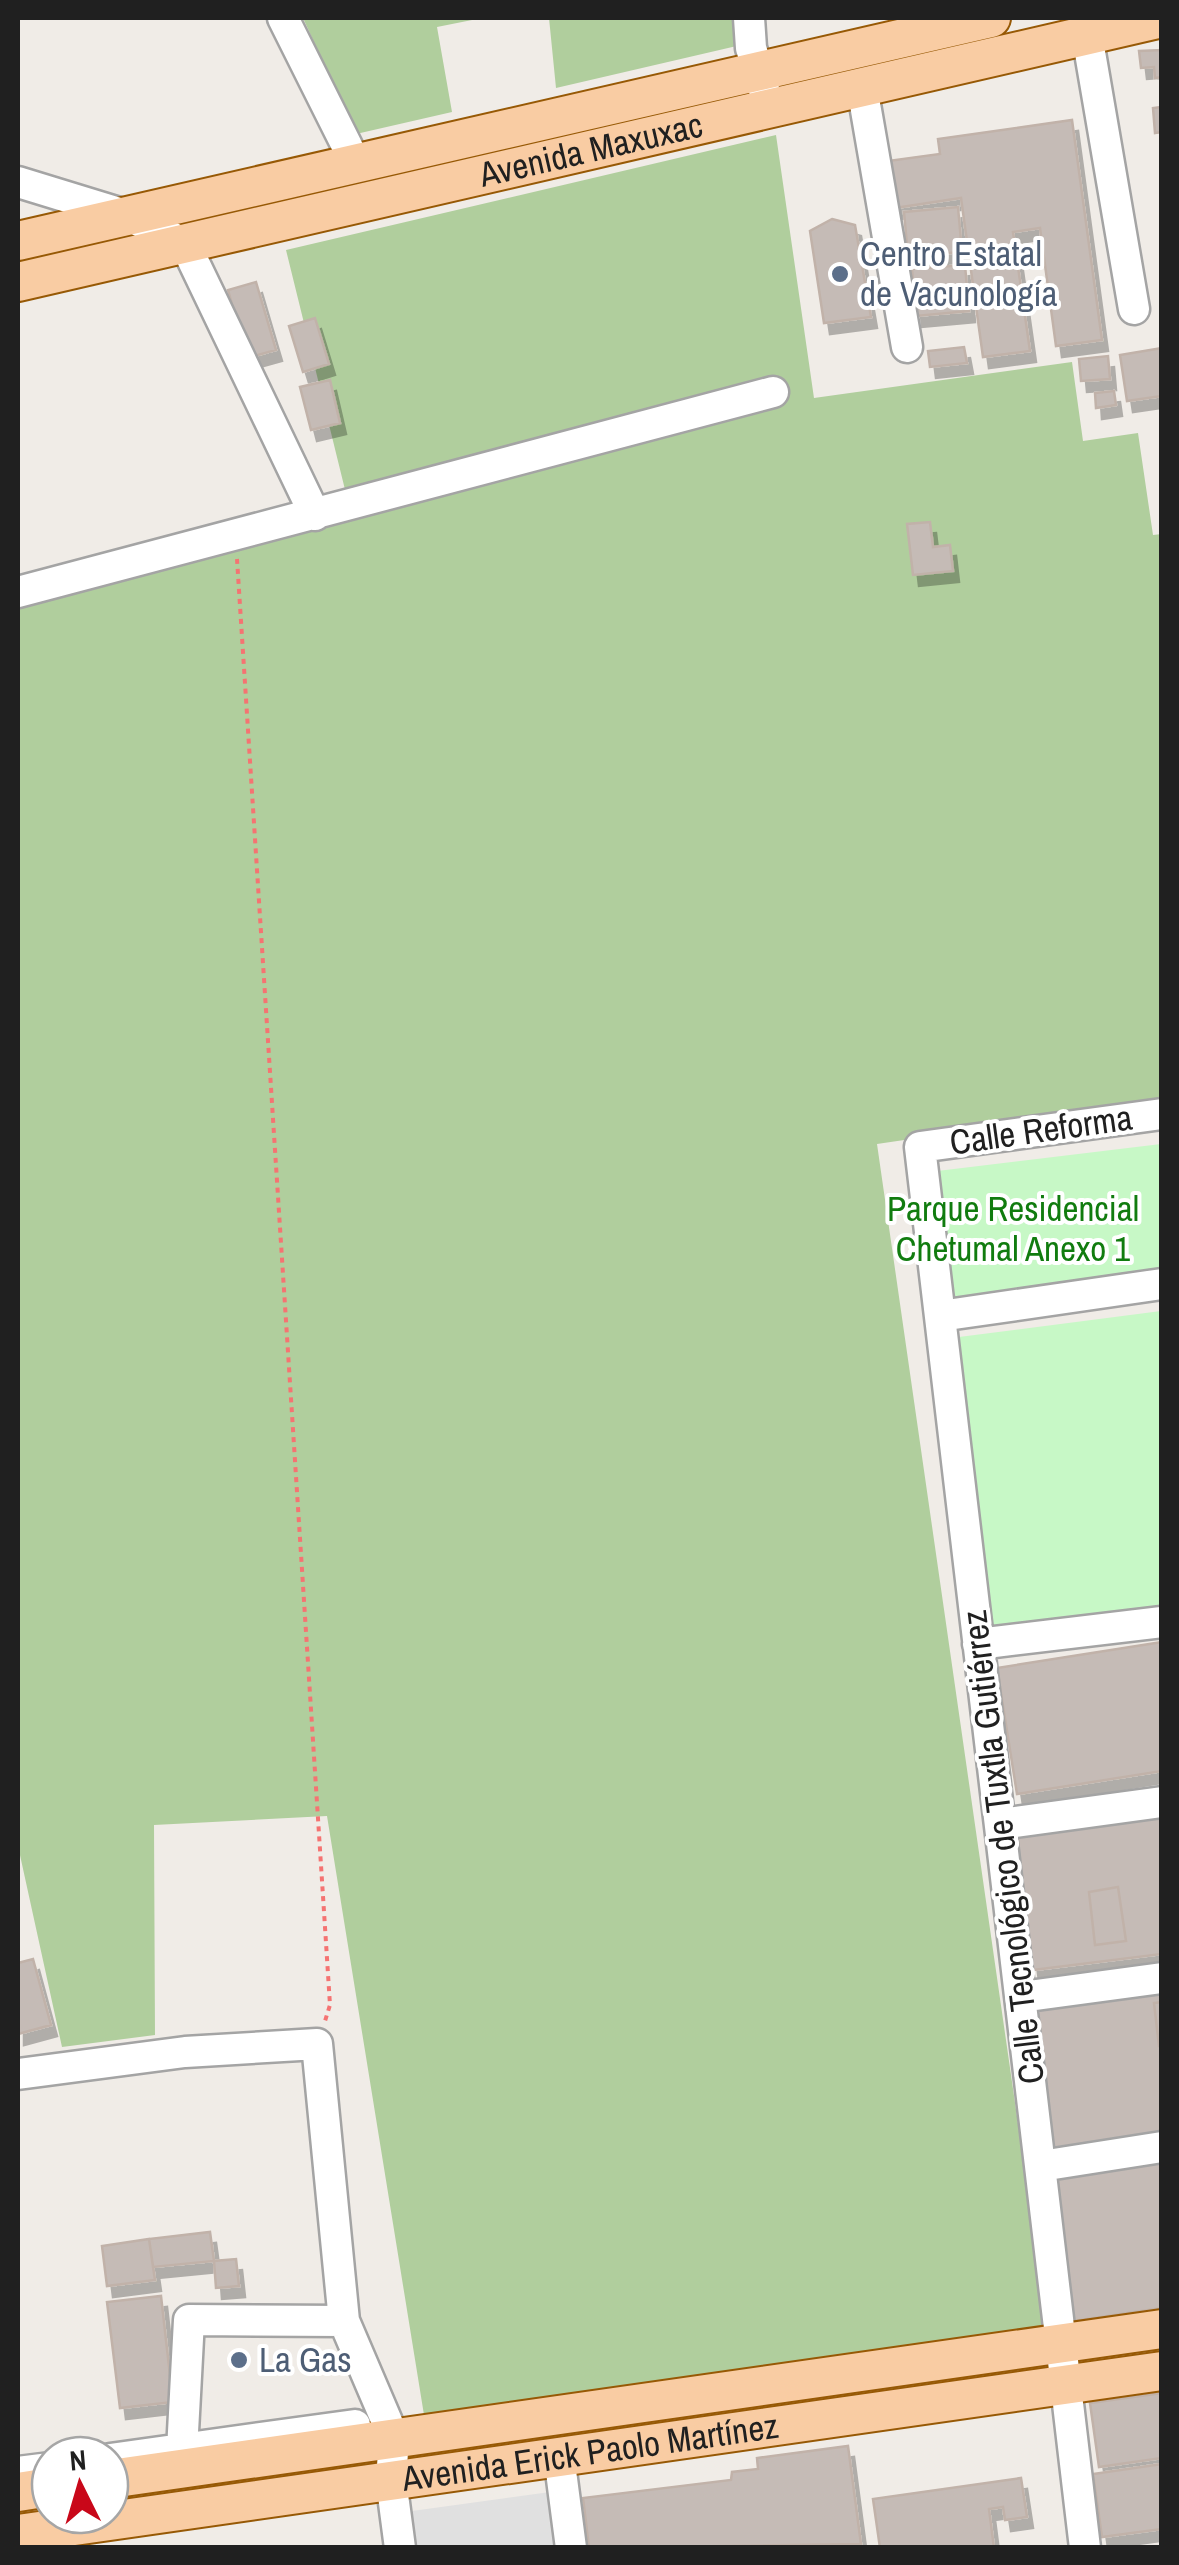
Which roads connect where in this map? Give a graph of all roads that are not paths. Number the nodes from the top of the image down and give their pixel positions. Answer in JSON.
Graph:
{"nodes":[{"id":1,"x":283,"y":18,"type":"edge"},
{"id":2,"x":749,"y":18,"type":"edge"},
{"id":3,"x":991,"y":18,"type":"edge"},
{"id":4,"x":1162,"y":18,"type":"edge"},
{"id":5,"x":1087,"y":36,"type":"junction"},
{"id":6,"x":758,"y":71,"type":"junction"},
{"id":7,"x":862,"y":88,"type":"junction"},
{"id":8,"x":770,"y":109,"type":"junction"},
{"id":9,"x":356,"y":164,"type":"junction"},
{"id":10,"x":18,"y":182,"type":"edge"},
{"id":11,"x":130,"y":216,"type":"junction"},
{"id":12,"x":18,"y":241,"type":"edge"},
{"id":13,"x":185,"y":244,"type":"junction"},
{"id":14,"x":18,"y":282,"type":"edge"},
{"id":15,"x":1134,"y":309,"type":"dead end"},
{"id":16,"x":908,"y":347,"type":"dead end"},
{"id":17,"x":772,"y":392,"type":"dead end"},
{"id":18,"x":315,"y":515,"type":"junction"},
{"id":19,"x":18,"y":592,"type":"edge"},
{"id":20,"x":1162,"y":1114,"type":"edge"},
{"id":21,"x":920,"y":1147,"type":"joint"},
{"id":22,"x":1162,"y":1284,"type":"edge"},
{"id":23,"x":940,"y":1316,"type":"junction"},
{"id":24,"x":1162,"y":1622,"type":"edge"},
{"id":25,"x":978,"y":1644,"type":"junction"},
{"id":26,"x":1162,"y":1802,"type":"edge"},
{"id":27,"x":1000,"y":1824,"type":"junction"},
{"id":28,"x":1162,"y":1978,"type":"edge"},
{"id":29,"x":1021,"y":1997,"type":"junction"},
{"id":30,"x":18,"y":2074,"type":"edge"},
{"id":31,"x":1162,"y":2147,"type":"edge"},
{"id":32,"x":1041,"y":2166,"type":"junction"},
{"id":33,"x":344,"y":2321,"type":"junction"},
{"id":34,"x":1162,"y":2329,"type":"edge"},
{"id":35,"x":1062,"y":2343,"type":"junction"},
{"id":36,"x":1162,"y":2370,"type":"edge"},
{"id":37,"x":1063,"y":2384,"type":"junction"},
{"id":38,"x":389,"y":2430,"type":"junction"},
{"id":39,"x":559,"y":2456,"type":"junction"},
{"id":40,"x":181,"y":2459,"type":"junction"},
{"id":41,"x":130,"y":2460,"type":"edge"},
{"id":42,"x":130,"y":2473,"type":"edge"},
{"id":43,"x":392,"y":2480,"type":"junction"},
{"id":44,"x":18,"y":2534,"type":"edge"},
{"id":45,"x":400,"y":2548,"type":"edge"},
{"id":46,"x":571,"y":2548,"type":"edge"},
{"id":47,"x":1084,"y":2548,"type":"edge"}],
"edges":[{"from":1,"to":9,"type":"street"},
{"from":2,"to":6,"type":"street"},
{"from":3,"to":6,"type":"main road","name":"Avenida Maxuxac"},
{"from":4,"to":5,"type":"main road","name":"Avenida Maxuxac"},
{"from":5,"to":7,"type":"main road","name":"Avenida Maxuxac"},
{"from":5,"to":15,"type":"street"},
{"from":6,"to":8,"type":"street"},
{"from":6,"to":9,"type":"main road","name":"Avenida Maxuxac"},
{"from":7,"to":8,"type":"main road","name":"Avenida Maxuxac"},
{"from":7,"to":16,"type":"street"},
{"from":8,"to":13,"type":"main road","name":"Avenida Maxuxac"},
{"from":9,"to":11,"type":"main road","name":"Avenida Maxuxac"},
{"from":10,"to":11,"type":"street"},
{"from":11,"to":12,"type":"main road","name":"Avenida Maxuxac"},
{"from":11,"to":13,"type":"street"},
{"from":13,"to":14,"type":"main road","name":"Avenida Maxuxac"},
{"from":13,"to":18,"type":"street"},
{"from":17,"to":18,"type":"street"},
{"from":18,"to":19,"type":"street"},
{"from":20,"to":21,"type":"street","name":"Calle Reforma"},
{"from":21,"to":23,"type":"street","name":"Calle Tecnológico de Tuxtla Gutiérrez"},
{"from":22,"to":23,"type":"street"},
{"from":23,"to":25,"type":"street","name":"Calle Tecnológico de Tuxtla Gutiérrez"},
{"from":24,"to":25,"type":"street"},
{"from":25,"to":27,"type":"street","name":"Calle Tecnológico de Tuxtla Gutiérrez"},
{"from":26,"to":27,"type":"street"},
{"from":27,"to":29,"type":"street","name":"Calle Tecnológico de Tuxtla Gutiérrez"},
{"from":28,"to":29,"type":"street"},
{"from":29,"to":32,"type":"street","name":"Calle Tecnológico de Tuxtla Gutiérrez"},
{"from":30,"to":33,"type":"street"},
{"from":31,"to":32,"type":"street"},
{"from":32,"to":35,"type":"street","name":"Calle Tecnológico de Tuxtla Gutiérrez"},
{"from":33,"to":38,"type":"street"},
{"from":33,"to":40,"type":"street"},
{"from":34,"to":35,"type":"main road","name":"Avenida Erick Paolo Martínez"},
{"from":35,"to":37,"type":"street","name":"Calle Tecnológico de Tuxtla Gutiérrez"},
{"from":35,"to":38,"type":"main road","name":"Avenida Erick Paolo Martínez"},
{"from":36,"to":37,"type":"main road","name":"Avenida Erick Paolo Martínez"},
{"from":37,"to":39,"type":"main road","name":"Avenida Erick Paolo Martínez"},
{"from":37,"to":47,"type":"street","name":"Calle Tecnológico de Tuxtla Gutiérrez"},
{"from":38,"to":40,"type":"main road","name":"Avenida Erick Paolo Martínez"},
{"from":38,"to":43,"type":"street"},
{"from":39,"to":43,"type":"main road","name":"Avenida Erick Paolo Martínez"},
{"from":39,"to":46,"type":"street"},
{"from":40,"to":41,"type":"street"},
{"from":40,"to":42,"type":"main road","name":"Avenida Erick Paolo Martínez"},
{"from":43,"to":44,"type":"main road","name":"Avenida Erick Paolo Martínez"},
{"from":43,"to":45,"type":"street"}]}
